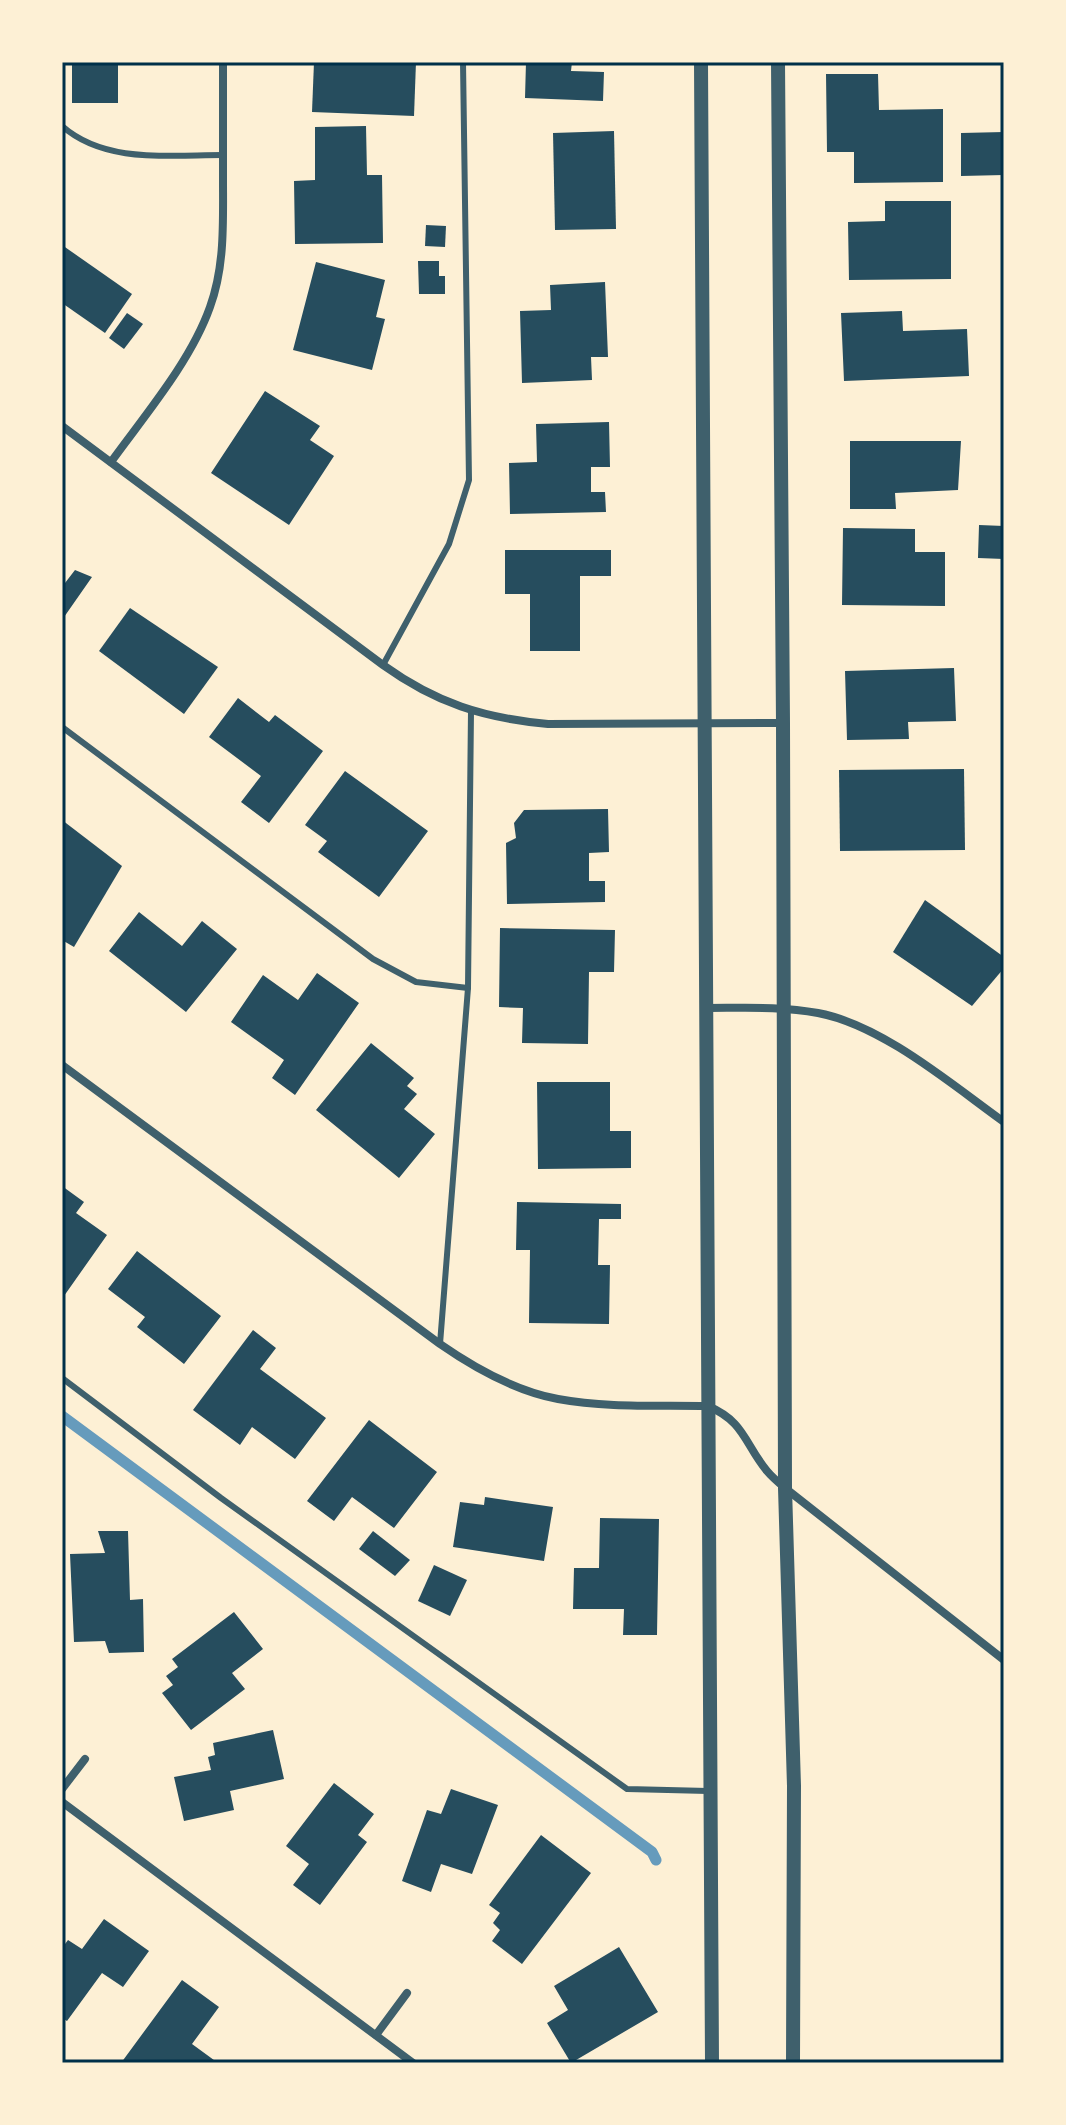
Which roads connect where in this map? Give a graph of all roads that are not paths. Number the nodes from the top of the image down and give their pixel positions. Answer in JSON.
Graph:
{"nodes":[{"id":1,"x":223,"y":62,"type":"edge"},
{"id":2,"x":463,"y":62,"type":"edge"},
{"id":3,"x":701,"y":62,"type":"edge"},
{"id":4,"x":778,"y":62,"type":"edge"},
{"id":5,"x":62,"y":126,"type":"edge"},
{"id":6,"x":223,"y":155,"type":"junction"},
{"id":7,"x":62,"y":426,"type":"edge"},
{"id":8,"x":111,"y":462,"type":"junction"},
{"id":9,"x":383,"y":665,"type":"junction"},
{"id":10,"x":471,"y":711,"type":"junction"},
{"id":11,"x":705,"y":723,"type":"junction"},
{"id":12,"x":783,"y":723,"type":"junction"},
{"id":13,"x":62,"y":727,"type":"edge"},
{"id":14,"x":468,"y":988,"type":"junction"},
{"id":15,"x":706,"y":1008,"type":"junction"},
{"id":16,"x":784,"y":1008,"type":"junction"},
{"id":17,"x":62,"y":1065,"type":"edge"},
{"id":18,"x":1004,"y":1122,"type":"edge"},
{"id":19,"x":440,"y":1344,"type":"junction"},
{"id":20,"x":62,"y":1378,"type":"edge"},
{"id":21,"x":708,"y":1406,"type":"junction"},
{"id":22,"x":785,"y":1488,"type":"junction"},
{"id":23,"x":1004,"y":1660,"type":"edge"},
{"id":24,"x":85,"y":1759,"type":"dead end"},
{"id":25,"x":62,"y":1789,"type":"edge"},
{"id":26,"x":711,"y":1791,"type":"junction"},
{"id":27,"x":62,"y":1802,"type":"edge"},
{"id":28,"x":407,"y":1993,"type":"dead end"},
{"id":29,"x":376,"y":2035,"type":"junction"},
{"id":30,"x":413,"y":2063,"type":"edge"},
{"id":31,"x":712,"y":2063,"type":"edge"},
{"id":32,"x":793,"y":2063,"type":"edge"}],
"edges":[{"from":1,"to":6,"type":"street"},
{"from":2,"to":9,"type":"lane"},
{"from":3,"to":11,"type":"street"},
{"from":4,"to":12,"type":"street"},
{"from":5,"to":6,"type":"lane"},
{"from":6,"to":8,"type":"street"},
{"from":7,"to":8,"type":"street"},
{"from":8,"to":9,"type":"street"},
{"from":9,"to":10,"type":"street"},
{"from":10,"to":11,"type":"street"},
{"from":10,"to":14,"type":"lane"},
{"from":11,"to":12,"type":"street"},
{"from":11,"to":15,"type":"street"},
{"from":12,"to":16,"type":"street"},
{"from":13,"to":14,"type":"lane"},
{"from":14,"to":19,"type":"lane"},
{"from":15,"to":16,"type":"street"},
{"from":15,"to":21,"type":"street"},
{"from":16,"to":18,"type":"street"},
{"from":16,"to":22,"type":"street"},
{"from":17,"to":19,"type":"street"},
{"from":19,"to":21,"type":"street"},
{"from":20,"to":26,"type":"lane"},
{"from":21,"to":22,"type":"street"},
{"from":21,"to":26,"type":"street"},
{"from":22,"to":23,"type":"street"},
{"from":22,"to":32,"type":"street"},
{"from":24,"to":25,"type":"street"},
{"from":26,"to":31,"type":"street"},
{"from":27,"to":29,"type":"street"},
{"from":28,"to":29,"type":"street"},
{"from":29,"to":30,"type":"street"}]}
